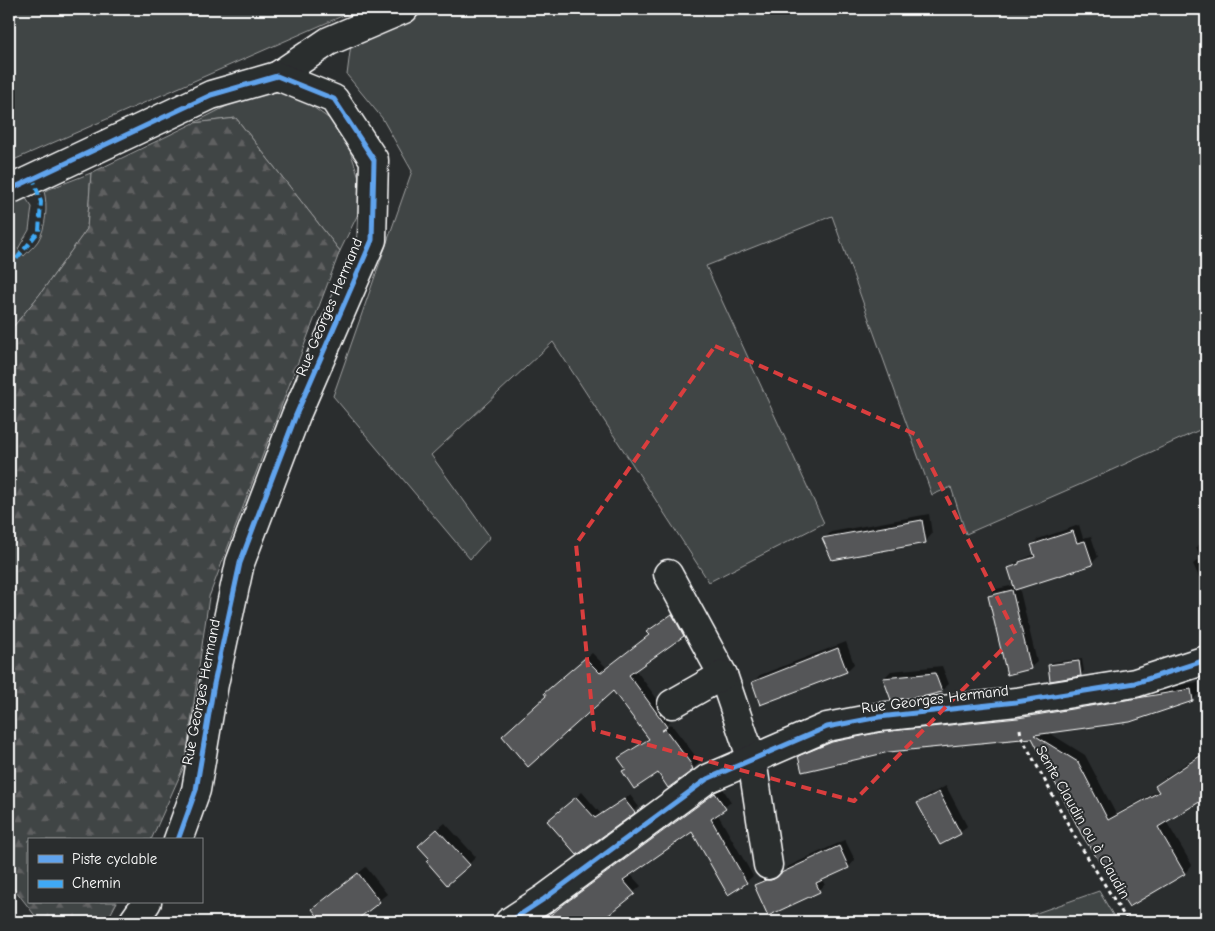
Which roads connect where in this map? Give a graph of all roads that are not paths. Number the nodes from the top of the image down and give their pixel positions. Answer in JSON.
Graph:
{"nodes":[{"id":1,"x":404,"y":9,"type":"edge"},
{"id":2,"x":277,"y":76,"type":"junction"},
{"id":3,"x":9,"y":190,"type":"edge"},
{"id":4,"x":668,"y":574,"type":"dead end"},
{"id":5,"x":1206,"y":660,"type":"edge"},
{"id":6,"x":723,"y":675,"type":"junction"},
{"id":7,"x":672,"y":704,"type":"dead end"},
{"id":8,"x":752,"y":760,"type":"junction"},
{"id":9,"x":179,"y":838,"type":"edge"},
{"id":10,"x":768,"y":865,"type":"dead end"},
{"id":11,"x":146,"y":904,"type":"edge"},
{"id":12,"x":133,"y":922,"type":"edge"},
{"id":13,"x":509,"y":922,"type":"edge"}],
"edges":[{"from":1,"to":2,"type":"street"},
{"from":2,"to":3,"type":"street"},
{"from":2,"to":9,"type":"street","name":"Rue Georges Hermand"},
{"from":4,"to":6,"type":"street"},
{"from":5,"to":8,"type":"street","name":"Rue Georges Hermand"},
{"from":6,"to":7,"type":"street"},
{"from":6,"to":8,"type":"street"},
{"from":8,"to":10,"type":"street"},
{"from":8,"to":13,"type":"street","name":"Rue Georges Hermand"},
{"from":11,"to":12,"type":"street"}]}
